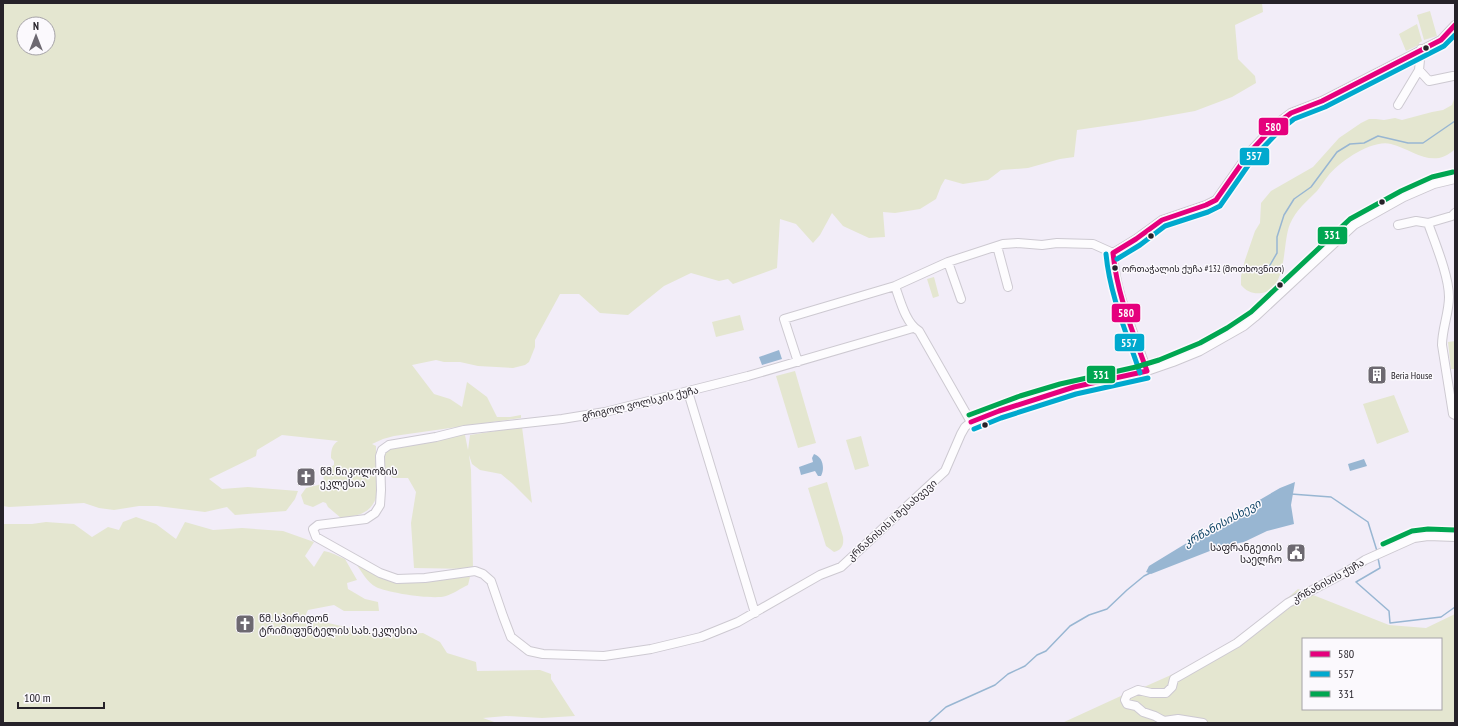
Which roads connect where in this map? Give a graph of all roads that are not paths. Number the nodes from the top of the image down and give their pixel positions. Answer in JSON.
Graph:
{"nodes":[{"id":1,"x":1455,"y":25,"type":"edge"},
{"id":2,"x":1421,"y":49,"type":"junction"},
{"id":3,"x":1419,"y":70,"type":"junction"},
{"id":4,"x":1453,"y":76,"type":"dead end"},
{"id":5,"x":1398,"y":105,"type":"dead end"},
{"id":6,"x":1455,"y":179,"type":"edge"},
{"id":7,"x":1455,"y":213,"type":"edge"},
{"id":8,"x":1428,"y":223,"type":"junction"},
{"id":9,"x":1398,"y":225,"type":"dead end"},
{"id":10,"x":996,"y":246,"type":"junction"},
{"id":11,"x":1113,"y":253,"type":"junction"},
{"id":12,"x":948,"y":262,"type":"junction"},
{"id":13,"x":895,"y":286,"type":"junction"},
{"id":14,"x":1008,"y":287,"type":"dead end"},
{"id":15,"x":1452,"y":291,"type":"edge"},
{"id":16,"x":961,"y":299,"type":"dead end"},
{"id":17,"x":1452,"y":307,"type":"edge"},
{"id":18,"x":913,"y":328,"type":"junction"},
{"id":19,"x":798,"y":362,"type":"junction"},
{"id":20,"x":1147,"y":371,"type":"junction"},
{"id":21,"x":688,"y":392,"type":"junction"},
{"id":22,"x":1455,"y":415,"type":"edge"},
{"id":23,"x":971,"y":422,"type":"junction"},
{"id":24,"x":313,"y":529,"type":"joint"},
{"id":25,"x":1455,"y":537,"type":"edge"},
{"id":26,"x":755,"y":613,"type":"junction"},
{"id":27,"x":1203,"y":723,"type":"edge"}],
"edges":[{"from":1,"to":2,"type":"street"},
{"from":2,"to":3,"type":"street"},
{"from":2,"to":11,"type":"street"},
{"from":3,"to":4,"type":"street"},
{"from":3,"to":5,"type":"street"},
{"from":6,"to":20,"type":"street"},
{"from":7,"to":8,"type":"street"},
{"from":8,"to":9,"type":"street"},
{"from":8,"to":15,"type":"street"},
{"from":10,"to":11,"type":"street"},
{"from":10,"to":12,"type":"street"},
{"from":10,"to":14,"type":"street"},
{"from":11,"to":20,"type":"street"},
{"from":12,"to":13,"type":"street"},
{"from":12,"to":16,"type":"street"},
{"from":13,"to":18,"type":"street"},
{"from":13,"to":19,"type":"street"},
{"from":15,"to":17,"type":"street"},
{"from":17,"to":22,"type":"street"},
{"from":18,"to":19,"type":"street","name":"გრიგოლ ვოლსკის ქუჩა"},
{"from":18,"to":23,"type":"street"},
{"from":19,"to":21,"type":"street","name":"გრიგოლ ვოლსკის ქუჩა"},
{"from":20,"to":23,"type":"street"},
{"from":21,"to":24,"type":"street","name":"გრიგოლ ვოლსკის ქუჩა"},
{"from":21,"to":26,"type":"street"},
{"from":23,"to":26,"type":"street","name":"კრწანისის II შესახვევი"},
{"from":24,"to":26,"type":"street","name":"კრწანისის II შესახვევი"},
{"from":25,"to":27,"type":"street","name":"კრწანისის ქუჩა"}]}
